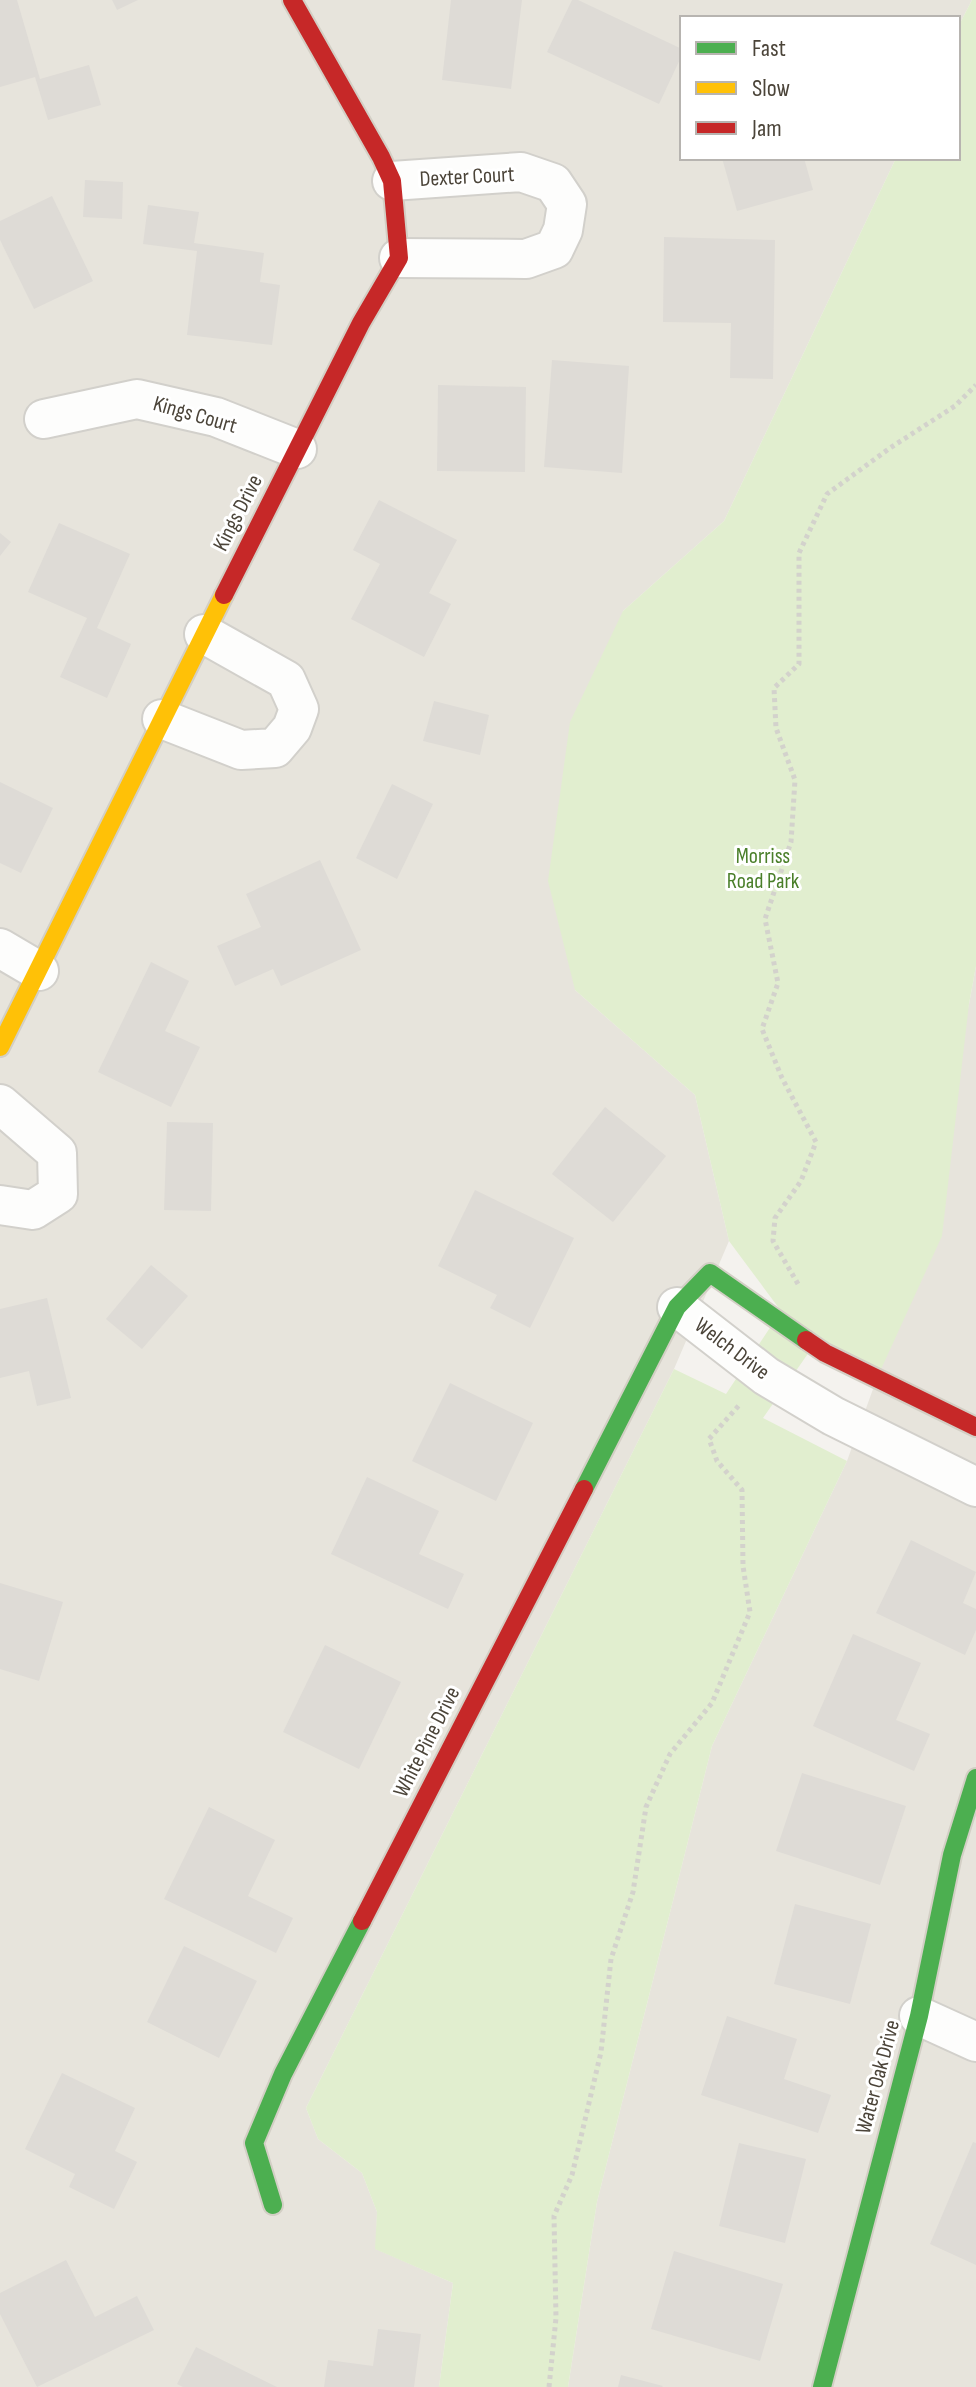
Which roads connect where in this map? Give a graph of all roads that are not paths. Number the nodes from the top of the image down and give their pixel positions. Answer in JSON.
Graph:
{"nodes":[{"id":1,"x":292,"y":0,"type":"edge"},
{"id":2,"x":392,"y":181,"type":"junction"},
{"id":3,"x":399,"y":258,"type":"junction"},
{"id":4,"x":44,"y":419,"type":"dead end"},
{"id":5,"x":297,"y":449,"type":"junction"},
{"id":6,"x":204,"y":634,"type":"junction"},
{"id":7,"x":162,"y":719,"type":"junction"},
{"id":8,"x":0,"y":948,"type":"edge"},
{"id":9,"x":39,"y":971,"type":"junction"},
{"id":10,"x":0,"y":1047,"type":"edge"},
{"id":11,"x":0,"y":1104,"type":"edge"},
{"id":12,"x":0,"y":1205,"type":"edge"},
{"id":13,"x":677,"y":1307,"type":"junction"},
{"id":14,"x":976,"y":1427,"type":"edge"},
{"id":15,"x":976,"y":1487,"type":"edge"},
{"id":16,"x":976,"y":1778,"type":"edge"},
{"id":17,"x":919,"y":2016,"type":"junction"},
{"id":18,"x":976,"y":2042,"type":"edge"},
{"id":19,"x":273,"y":2205,"type":"dead end"},
{"id":20,"x":822,"y":2387,"type":"edge"}],
"edges":[{"from":1,"to":2,"type":"street"},
{"from":2,"to":3,"type":"street"},
{"from":2,"to":3,"type":"street","name":"Dexter Court"},
{"from":3,"to":5,"type":"street","name":"Kings Drive"},
{"from":4,"to":5,"type":"street","name":"Kings Court"},
{"from":5,"to":6,"type":"street","name":"Kings Drive"},
{"from":6,"to":7,"type":"street","name":"Kings Drive"},
{"from":6,"to":7,"type":"street"},
{"from":7,"to":9,"type":"street","name":"Kings Drive"},
{"from":8,"to":9,"type":"street"},
{"from":9,"to":10,"type":"street","name":"Kings Drive"},
{"from":11,"to":12,"type":"street"},
{"from":13,"to":14,"type":"street","name":"Welch Drive"},
{"from":13,"to":15,"type":"street","name":"Welch Drive"},
{"from":13,"to":19,"type":"street","name":"White Pine Drive"},
{"from":16,"to":17,"type":"street","name":"Water Oak Drive"},
{"from":17,"to":18,"type":"street"},
{"from":17,"to":20,"type":"street","name":"Water Oak Drive"}]}
